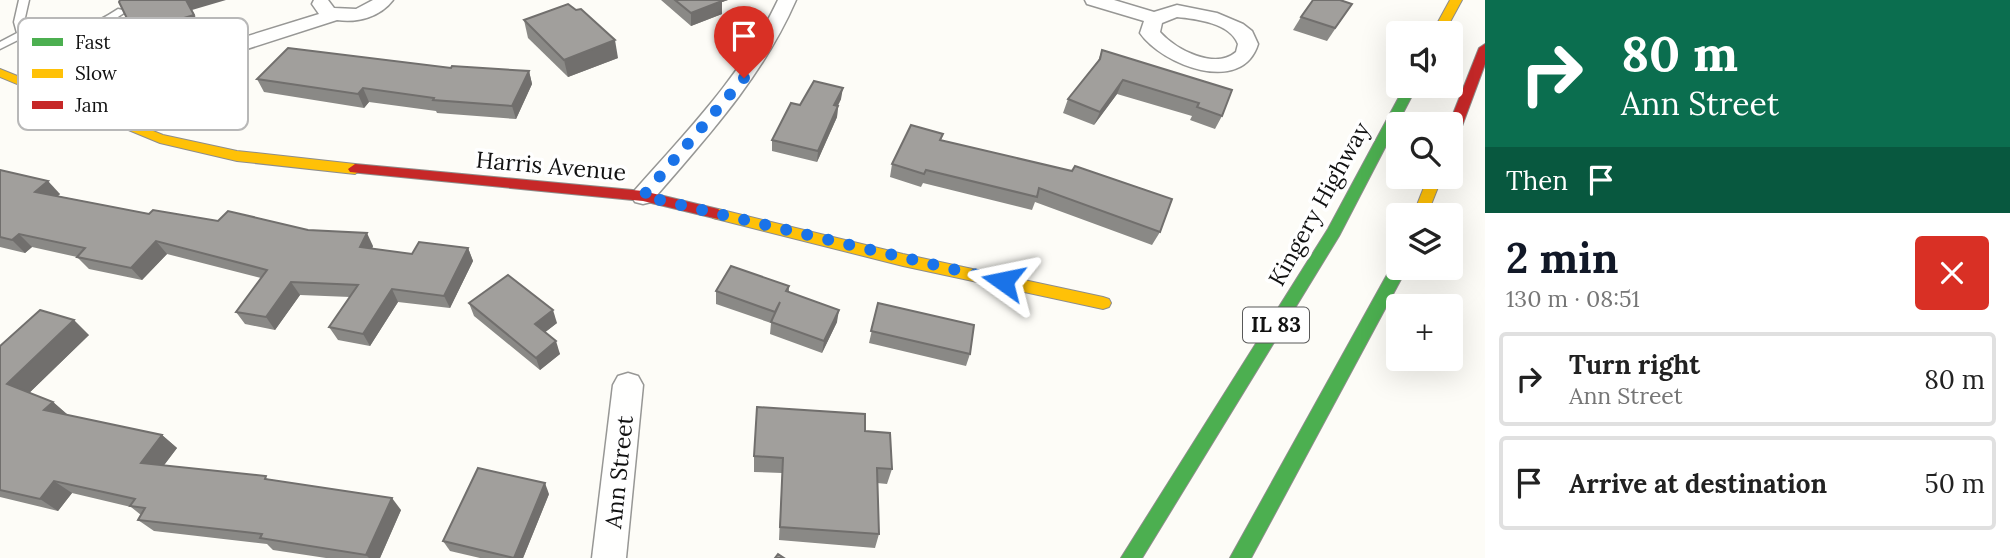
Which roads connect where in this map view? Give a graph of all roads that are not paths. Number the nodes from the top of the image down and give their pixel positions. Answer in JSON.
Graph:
{"nodes":[{"id":1,"x":24,"y":0,"type":"edge"},
{"id":2,"x":384,"y":0,"type":"edge"},
{"id":3,"x":787,"y":0,"type":"edge"},
{"id":4,"x":1094,"y":0,"type":"edge"},
{"id":5,"x":1456,"y":0,"type":"edge"},
{"id":6,"x":328,"y":7,"type":"edge"},
{"id":7,"x":122,"y":11,"type":"edge"},
{"id":8,"x":20,"y":18,"type":"edge"},
{"id":9,"x":111,"y":18,"type":"edge"},
{"id":10,"x":1155,"y":18,"type":"dead end"},
{"id":11,"x":1445,"y":21,"type":"edge"},
{"id":12,"x":248,"y":35,"type":"edge"},
{"id":13,"x":18,"y":37,"type":"edge"},
{"id":14,"x":0,"y":46,"type":"edge"},
{"id":15,"x":1485,"y":48,"type":"edge"},
{"id":16,"x":0,"y":73,"type":"edge"},
{"id":17,"x":18,"y":81,"type":"edge"},
{"id":18,"x":1405,"y":98,"type":"edge"},
{"id":19,"x":1461,"y":112,"type":"edge"},
{"id":20,"x":137,"y":130,"type":"edge"},
{"id":21,"x":643,"y":196,"type":"junction"},
{"id":22,"x":1392,"y":280,"type":"edge"},
{"id":23,"x":1103,"y":303,"type":"dead end"},
{"id":24,"x":628,"y":385,"type":"dead end"},
{"id":25,"x":609,"y":558,"type":"edge"},
{"id":26,"x":1131,"y":558,"type":"edge"},
{"id":27,"x":1240,"y":558,"type":"edge"}],
"edges":[{"from":1,"to":8,"type":"lane"},
{"from":2,"to":6,"type":"street"},
{"from":3,"to":21,"type":"street"},
{"from":4,"to":10,"type":"street"},
{"from":5,"to":11,"type":"main road"},
{"from":6,"to":12,"type":"street"},
{"from":7,"to":9,"type":"lane"},
{"from":13,"to":14,"type":"lane"},
{"from":15,"to":19,"type":"main road"},
{"from":16,"to":17,"type":"main road","name":"Harris Avenue"},
{"from":18,"to":26,"type":"main road","name":"Kingery Highway","number":"IL 83"},
{"from":20,"to":21,"type":"main road","name":"Harris Avenue"},
{"from":21,"to":23,"type":"main road","name":"Harris Avenue"},
{"from":22,"to":27,"type":"main road"},
{"from":24,"to":25,"type":"street","name":"Ann Street"}]}
